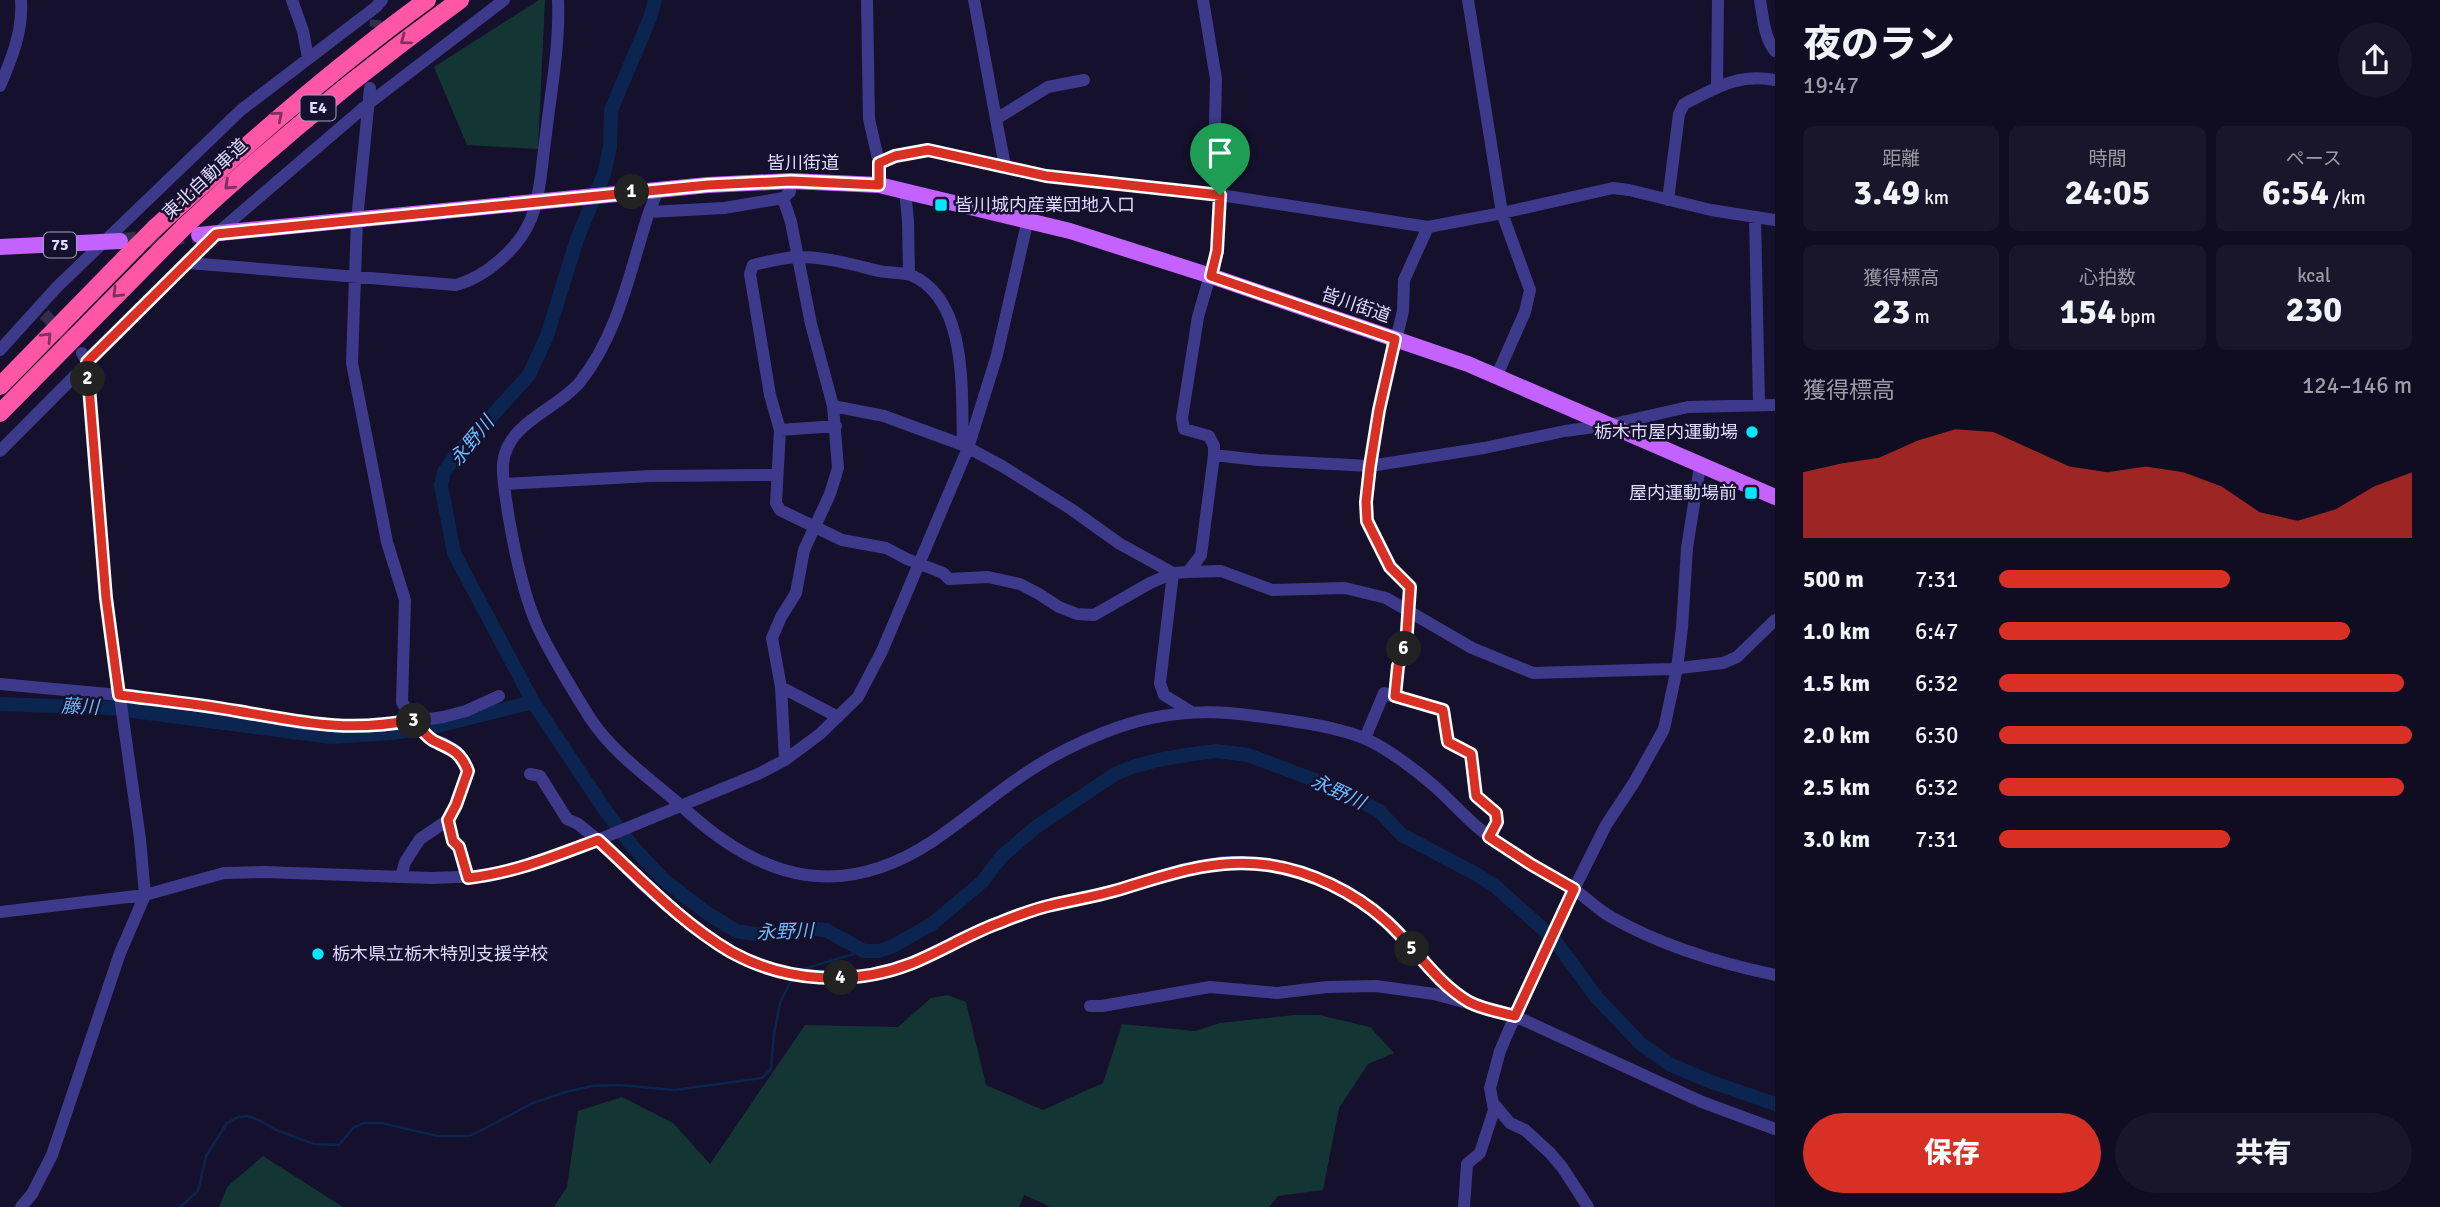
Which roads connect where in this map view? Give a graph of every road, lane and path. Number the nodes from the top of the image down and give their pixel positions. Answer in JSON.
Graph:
{"nodes":[{"id":1,"x":21,"y":0,"type":"edge"},
{"id":2,"x":292,"y":0,"type":"edge"},
{"id":3,"x":427,"y":0,"type":"edge"},
{"id":4,"x":460,"y":0,"type":"edge"},
{"id":5,"x":505,"y":0,"type":"edge"},
{"id":6,"x":558,"y":0,"type":"edge"},
{"id":7,"x":867,"y":0,"type":"edge"},
{"id":8,"x":974,"y":0,"type":"edge"},
{"id":9,"x":1203,"y":0,"type":"edge"},
{"id":10,"x":1468,"y":0,"type":"edge"},
{"id":11,"x":1718,"y":0,"type":"edge"},
{"id":12,"x":1760,"y":0,"type":"edge"},
{"id":13,"x":378,"y":9,"type":"edge"},
{"id":14,"x":1775,"y":51,"type":"edge"},
{"id":15,"x":308,"y":58,"type":"junction"},
{"id":16,"x":1084,"y":80,"type":"dead end"},
{"id":17,"x":1775,"y":80,"type":"edge"},
{"id":18,"x":0,"y":86,"type":"edge"},
{"id":19,"x":1717,"y":87,"type":"junction"},
{"id":20,"x":370,"y":88,"type":"dead end"},
{"id":21,"x":368,"y":104,"type":"junction"},
{"id":22,"x":996,"y":119,"type":"junction"},
{"id":23,"x":879,"y":163,"type":"junction"},
{"id":24,"x":1005,"y":166,"type":"junction"},
{"id":25,"x":791,"y":181,"type":"junction"},
{"id":26,"x":879,"y":185,"type":"junction"},
{"id":27,"x":654,"y":190,"type":"junction"},
{"id":28,"x":905,"y":190,"type":"junction"},
{"id":29,"x":1220,"y":195,"type":"junction"},
{"id":30,"x":783,"y":198,"type":"junction"},
{"id":31,"x":1668,"y":200,"type":"junction"},
{"id":32,"x":537,"y":201,"type":"junction"},
{"id":33,"x":649,"y":212,"type":"junction"},
{"id":34,"x":1502,"y":213,"type":"junction"},
{"id":35,"x":1755,"y":217,"type":"junction"},
{"id":36,"x":1028,"y":219,"type":"junction"},
{"id":37,"x":357,"y":220,"type":"junction"},
{"id":38,"x":1775,"y":220,"type":"edge"},
{"id":39,"x":1428,"y":227,"type":"junction"},
{"id":40,"x":192,"y":231,"type":"junction"},
{"id":41,"x":216,"y":234,"type":"junction"},
{"id":42,"x":120,"y":243,"type":"junction"},
{"id":43,"x":0,"y":247,"type":"edge"},
{"id":44,"x":796,"y":257,"type":"junction"},
{"id":45,"x":188,"y":263,"type":"junction"},
{"id":46,"x":909,"y":274,"type":"junction"},
{"id":47,"x":355,"y":276,"type":"junction"},
{"id":48,"x":1211,"y":276,"type":"junction"},
{"id":49,"x":1395,"y":339,"type":"junction"},
{"id":50,"x":0,"y":350,"type":"edge"},
{"id":51,"x":85,"y":358,"type":"junction"},
{"id":52,"x":1497,"y":375,"type":"junction"},
{"id":53,"x":0,"y":386,"type":"edge"},
{"id":54,"x":1759,"y":404,"type":"junction"},
{"id":55,"x":1775,"y":405,"type":"edge"},
{"id":56,"x":833,"y":407,"type":"junction"},
{"id":57,"x":0,"y":413,"type":"edge"},
{"id":58,"x":1609,"y":425,"type":"junction"},
{"id":59,"x":836,"y":426,"type":"junction"},
{"id":60,"x":780,"y":430,"type":"junction"},
{"id":61,"x":966,"y":446,"type":"junction"},
{"id":62,"x":0,"y":451,"type":"edge"},
{"id":63,"x":1214,"y":455,"type":"junction"},
{"id":64,"x":1370,"y":466,"type":"junction"},
{"id":65,"x":1700,"y":466,"type":"junction"},
{"id":66,"x":777,"y":475,"type":"junction"},
{"id":67,"x":504,"y":484,"type":"junction"},
{"id":68,"x":1775,"y":497,"type":"edge"},
{"id":69,"x":814,"y":526,"type":"junction"},
{"id":70,"x":919,"y":564,"type":"junction"},
{"id":71,"x":1188,"y":572,"type":"junction"},
{"id":72,"x":1173,"y":573,"type":"junction"},
{"id":73,"x":1407,"y":612,"type":"junction"},
{"id":74,"x":1775,"y":620,"type":"edge"},
{"id":75,"x":1677,"y":668,"type":"junction"},
{"id":76,"x":0,"y":684,"type":"edge"},
{"id":77,"x":781,"y":687,"type":"junction"},
{"id":78,"x":119,"y":695,"type":"junction"},
{"id":79,"x":499,"y":696,"type":"dead end"},
{"id":80,"x":1395,"y":696,"type":"junction"},
{"id":81,"x":1190,"y":711,"type":"junction"},
{"id":82,"x":838,"y":717,"type":"junction"},
{"id":83,"x":413,"y":720,"type":"junction"},
{"id":84,"x":1365,"y":738,"type":"junction"},
{"id":85,"x":785,"y":760,"type":"junction"},
{"id":86,"x":530,"y":774,"type":"dead end"},
{"id":87,"x":678,"y":807,"type":"junction"},
{"id":88,"x":448,"y":820,"type":"junction"},
{"id":89,"x":1489,"y":837,"type":"junction"},
{"id":90,"x":601,"y":839,"type":"junction"},
{"id":91,"x":401,"y":877,"type":"junction"},
{"id":92,"x":468,"y":878,"type":"junction"},
{"id":93,"x":1574,"y":889,"type":"junction"},
{"id":94,"x":145,"y":895,"type":"junction"},
{"id":95,"x":0,"y":912,"type":"edge"},
{"id":96,"x":1775,"y":975,"type":"edge"},
{"id":97,"x":1472,"y":1003,"type":"junction"},
{"id":98,"x":1090,"y":1006,"type":"dead end"},
{"id":99,"x":1515,"y":1016,"type":"junction"},
{"id":100,"x":1494,"y":1104,"type":"junction"},
{"id":101,"x":1775,"y":1129,"type":"edge"},
{"id":102,"x":20,"y":1207,"type":"edge"},
{"id":103,"x":1464,"y":1207,"type":"edge"},
{"id":104,"x":1588,"y":1207,"type":"edge"}],
"edges":[{"from":1,"to":18,"type":"street"},
{"from":2,"to":15,"type":"street"},
{"from":42,"to":3,"type":"highway","name":"東北自動車道","number":"E4","one_way":true,"bridge":true},
{"from":4,"to":40,"type":"highway","name":"東北自動車道","number":"E4","one_way":true},
{"from":5,"to":21,"type":"street"},
{"from":6,"to":32,"type":"street"},
{"from":7,"to":23,"type":"street"},
{"from":8,"to":22,"type":"street"},
{"from":9,"to":29,"type":"street"},
{"from":10,"to":34,"type":"street"},
{"from":11,"to":19,"type":"street"},
{"from":12,"to":14,"type":"street"},
{"from":13,"to":15,"type":"street"},
{"from":15,"to":42,"type":"street"},
{"from":16,"to":22,"type":"street"},
{"from":17,"to":19,"type":"street"},
{"from":19,"to":31,"type":"street"},
{"from":20,"to":21,"type":"street"},
{"from":21,"to":37,"type":"street"},
{"from":21,"to":41,"type":"street"},
{"from":22,"to":24,"type":"street"},
{"from":23,"to":24,"type":"street"},
{"from":23,"to":26,"type":"street"},
{"from":24,"to":29,"type":"street"},
{"from":25,"to":26,"type":"main road","name":"皆川街道"},
{"from":25,"to":27,"type":"main road","name":"皆川街道"},
{"from":25,"to":30,"type":"street"},
{"from":26,"to":28,"type":"main road","name":"皆川街道"},
{"from":27,"to":32,"type":"main road","name":"皆川街道"},
{"from":27,"to":33,"type":"street"},
{"from":28,"to":36,"type":"main road","name":"皆川街道"},
{"from":28,"to":46,"type":"street"},
{"from":29,"to":39,"type":"street"},
{"from":29,"to":48,"type":"street"},
{"from":30,"to":33,"type":"street"},
{"from":30,"to":44,"type":"street"},
{"from":31,"to":34,"type":"street"},
{"from":31,"to":35,"type":"street"},
{"from":32,"to":37,"type":"main road","name":"皆川街道"},
{"from":32,"to":47,"type":"street"},
{"from":33,"to":67,"type":"street"},
{"from":34,"to":39,"type":"street"},
{"from":34,"to":52,"type":"street"},
{"from":35,"to":38,"type":"street"},
{"from":35,"to":54,"type":"street"},
{"from":36,"to":48,"type":"main road","name":"皆川街道"},
{"from":36,"to":61,"type":"street"},
{"from":37,"to":41,"type":"main road","name":"皆川街道"},
{"from":37,"to":47,"type":"street"},
{"from":39,"to":49,"type":"street"},
{"from":40,"to":41,"type":"main road","name":"皆川街道"},
{"from":40,"to":57,"type":"highway","name":"東北自動車道","number":"E4","one_way":true,"bridge":true},
{"from":41,"to":45,"type":"street"},
{"from":42,"to":43,"type":"main road","number":"75"},
{"from":42,"to":50,"type":"street"},
{"from":53,"to":42,"type":"highway","name":"東北自動車道","number":"E4","one_way":true},
{"from":44,"to":46,"type":"street"},
{"from":44,"to":56,"type":"street"},
{"from":44,"to":60,"type":"street"},
{"from":45,"to":47,"type":"street"},
{"from":45,"to":51,"type":"street"},
{"from":46,"to":61,"type":"street"},
{"from":47,"to":83,"type":"street"},
{"from":48,"to":49,"type":"main road","name":"皆川街道"},
{"from":48,"to":63,"type":"street"},
{"from":49,"to":52,"type":"main road","name":"皆川街道"},
{"from":49,"to":64,"type":"street"},
{"from":51,"to":62,"type":"street"},
{"from":51,"to":78,"type":"street"},
{"from":52,"to":58,"type":"main road","name":"皆川街道"},
{"from":54,"to":55,"type":"street"},
{"from":54,"to":58,"type":"street"},
{"from":56,"to":59,"type":"street"},
{"from":56,"to":61,"type":"street"},
{"from":58,"to":64,"type":"street"},
{"from":58,"to":65,"type":"main road","name":"皆川街道"},
{"from":59,"to":60,"type":"street"},
{"from":59,"to":69,"type":"street"},
{"from":60,"to":66,"type":"street"},
{"from":61,"to":70,"type":"street"},
{"from":61,"to":72,"type":"street"},
{"from":63,"to":64,"type":"street"},
{"from":63,"to":71,"type":"street"},
{"from":64,"to":73,"type":"street"},
{"from":65,"to":68,"type":"main road","name":"皆川街道"},
{"from":65,"to":75,"type":"street"},
{"from":66,"to":67,"type":"street"},
{"from":66,"to":69,"type":"street"},
{"from":67,"to":87,"type":"street"},
{"from":69,"to":70,"type":"street"},
{"from":69,"to":77,"type":"street"},
{"from":70,"to":72,"type":"street"},
{"from":70,"to":82,"type":"street"},
{"from":71,"to":72,"type":"street"},
{"from":71,"to":73,"type":"street"},
{"from":72,"to":81,"type":"street"},
{"from":73,"to":75,"type":"street"},
{"from":73,"to":80,"type":"street"},
{"from":74,"to":75,"type":"street"},
{"from":75,"to":93,"type":"street"},
{"from":76,"to":78,"type":"street"},
{"from":77,"to":82,"type":"street"},
{"from":77,"to":85,"type":"street"},
{"from":78,"to":83,"type":"street"},
{"from":78,"to":94,"type":"street"},
{"from":79,"to":83,"type":"street"},
{"from":80,"to":84,"type":"street"},
{"from":80,"to":89,"type":"street"},
{"from":81,"to":84,"type":"street"},
{"from":81,"to":87,"type":"street"},
{"from":82,"to":85,"type":"street"},
{"from":83,"to":88,"type":"street"},
{"from":84,"to":89,"type":"street"},
{"from":85,"to":87,"type":"street"},
{"from":86,"to":90,"type":"street"},
{"from":87,"to":90,"type":"street"},
{"from":88,"to":91,"type":"street"},
{"from":88,"to":92,"type":"street"},
{"from":89,"to":93,"type":"street"},
{"from":90,"to":92,"type":"street"},
{"from":90,"to":97,"type":"street"},
{"from":91,"to":92,"type":"street"},
{"from":91,"to":94,"type":"street"},
{"from":93,"to":96,"type":"street"},
{"from":93,"to":99,"type":"street"},
{"from":94,"to":95,"type":"street"},
{"from":94,"to":102,"type":"street"},
{"from":97,"to":98,"type":"street"},
{"from":97,"to":99,"type":"street"},
{"from":99,"to":100,"type":"street"},
{"from":99,"to":101,"type":"street"},
{"from":100,"to":103,"type":"street"},
{"from":100,"to":104,"type":"street"}]}
